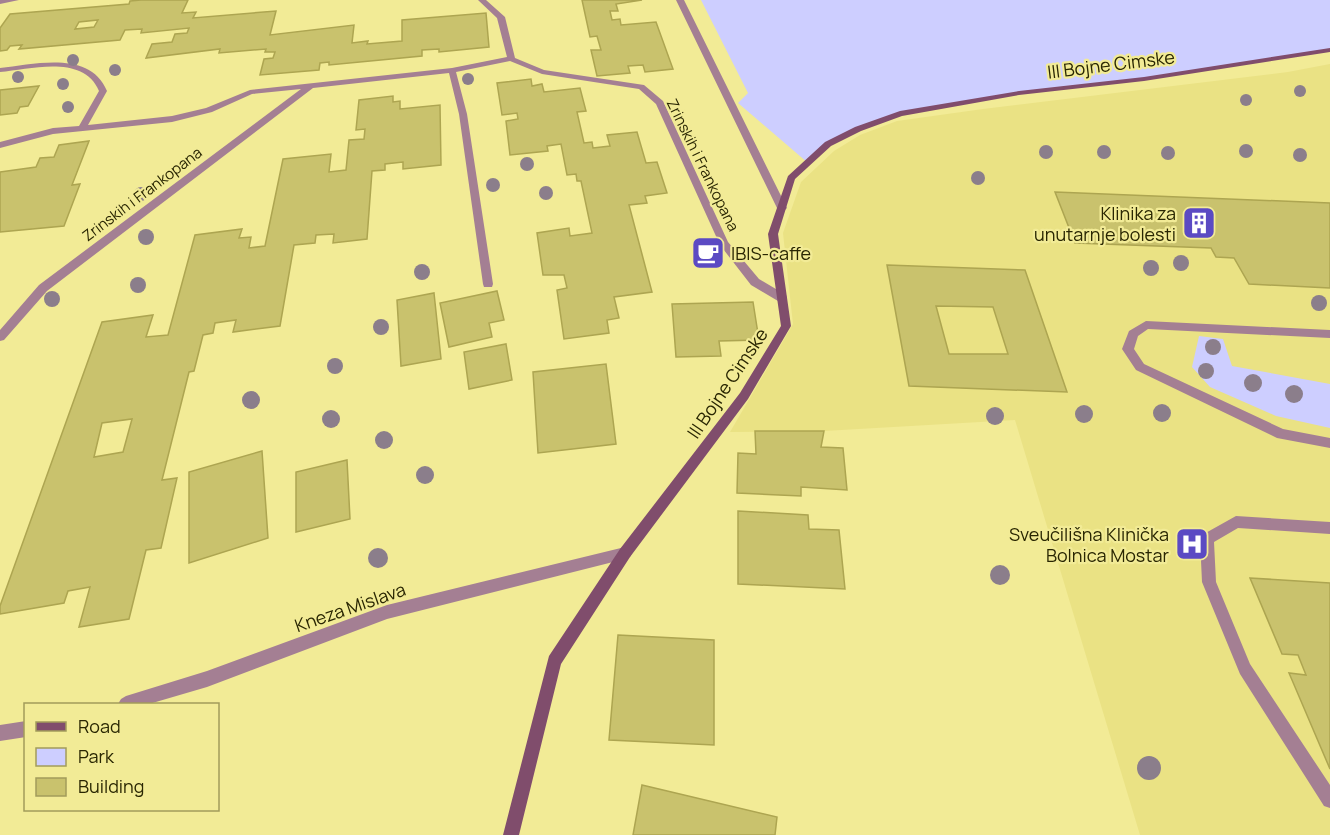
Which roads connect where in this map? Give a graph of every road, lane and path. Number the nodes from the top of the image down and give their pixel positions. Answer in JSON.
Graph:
{"nodes":[{"id":1,"x":15,"y":0,"type":"edge"},
{"id":2,"x":482,"y":0,"type":"edge"},
{"id":3,"x":680,"y":0,"type":"edge"},
{"id":4,"x":0,"y":2,"type":"edge"},
{"id":5,"x":1330,"y":50,"type":"edge"},
{"id":6,"x":511,"y":59,"type":"junction"},
{"id":7,"x":0,"y":70,"type":"edge"},
{"id":8,"x":452,"y":70,"type":"junction"},
{"id":9,"x":312,"y":85,"type":"junction"},
{"id":10,"x":82,"y":128,"type":"junction"},
{"id":11,"x":0,"y":145,"type":"edge"},
{"id":12,"x":782,"y":208,"type":"junction"},
{"id":13,"x":488,"y":284,"type":"dead end"},
{"id":14,"x":782,"y":298,"type":"junction"},
{"id":15,"x":1330,"y":334,"type":"edge"},
{"id":16,"x":0,"y":337,"type":"edge"},
{"id":17,"x":1330,"y":443,"type":"edge"},
{"id":18,"x":1330,"y":528,"type":"edge"},
{"id":19,"x":625,"y":553,"type":"junction"},
{"id":20,"x":132,"y":703,"type":"edge"},
{"id":21,"x":24,"y":729,"type":"edge"},
{"id":22,"x":0,"y":733,"type":"edge"},
{"id":23,"x":1330,"y":800,"type":"edge"},
{"id":24,"x":511,"y":835,"type":"edge"}],
"edges":[{"from":1,"to":4,"type":"street"},
{"from":2,"to":6,"type":"street"},
{"from":3,"to":12,"type":"street"},
{"from":5,"to":12,"type":"street","name":"III Bojne Cimske"},
{"from":6,"to":8,"type":"street"},
{"from":6,"to":14,"type":"street","name":"Zrinskih i Frankopana"},
{"from":7,"to":10,"type":"street"},
{"from":8,"to":9,"type":"street"},
{"from":8,"to":13,"type":"street"},
{"from":9,"to":10,"type":"street"},
{"from":9,"to":16,"type":"street","name":"Zrinskih i Frankopana"},
{"from":10,"to":11,"type":"street"},
{"from":12,"to":14,"type":"street","name":"III Bojne Cimske"},
{"from":14,"to":19,"type":"street","name":"III Bojne Cimske"},
{"from":15,"to":17,"type":"street"},
{"from":18,"to":23,"type":"street"},
{"from":19,"to":20,"type":"street","name":"Kneza Mislava"},
{"from":19,"to":24,"type":"street","name":"III Bojne Cimske"},
{"from":21,"to":22,"type":"street"}]}
